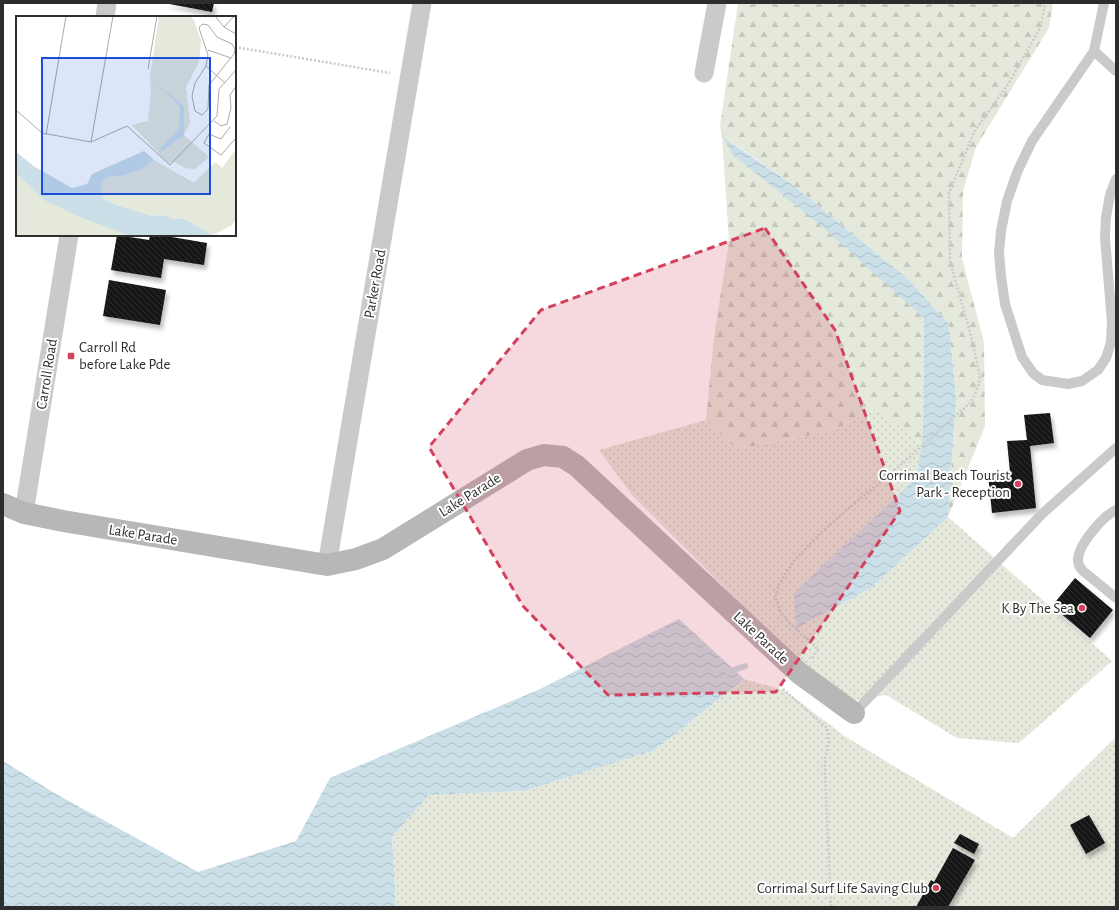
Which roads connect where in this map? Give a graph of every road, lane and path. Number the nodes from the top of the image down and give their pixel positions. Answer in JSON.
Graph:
{"nodes":[{"id":1,"x":107,"y":3,"type":"edge"},
{"id":2,"x":422,"y":3,"type":"edge"},
{"id":3,"x":717,"y":3,"type":"edge"},
{"id":4,"x":1045,"y":3,"type":"edge"},
{"id":5,"x":1104,"y":3,"type":"edge"},
{"id":6,"x":105,"y":16,"type":"edge"},
{"id":7,"x":236,"y":47,"type":"edge"},
{"id":8,"x":1094,"y":51,"type":"junction"},
{"id":9,"x":1116,"y":71,"type":"edge"},
{"id":10,"x":704,"y":73,"type":"dead end"},
{"id":11,"x":410,"y":77,"type":"junction"},
{"id":12,"x":1116,"y":179,"type":"edge"},
{"id":13,"x":69,"y":236,"type":"edge"},
{"id":14,"x":1116,"y":448,"type":"edge"},
{"id":15,"x":3,"y":504,"type":"edge"},
{"id":16,"x":1116,"y":510,"type":"edge"},
{"id":17,"x":24,"y":513,"type":"junction"},
{"id":18,"x":327,"y":565,"type":"junction"},
{"id":19,"x":1116,"y":598,"type":"edge"},
{"id":20,"x":810,"y":661,"type":"dead end"},
{"id":21,"x":783,"y":689,"type":"dead end"},
{"id":22,"x":854,"y":714,"type":"joint"},
{"id":23,"x":831,"y":907,"type":"edge"}],
"edges":[{"from":1,"to":6,"type":"street"},
{"from":2,"to":11,"type":"street","name":"Parker Road"},
{"from":3,"to":10,"type":"street"},
{"from":4,"to":20,"type":"path"},
{"from":5,"to":8,"type":"lane"},
{"from":7,"to":11,"type":"path"},
{"from":8,"to":9,"type":"lane"},
{"from":8,"to":12,"type":"lane"},
{"from":11,"to":18,"type":"street","name":"Parker Road"},
{"from":13,"to":17,"type":"street","name":"Carroll Road"},
{"from":14,"to":22,"type":"lane"},
{"from":15,"to":17,"type":"main road","name":"Lake Parade"},
{"from":16,"to":19,"type":"lane"},
{"from":17,"to":18,"type":"main road","name":"Lake Parade"},
{"from":18,"to":22,"type":"main road","name":"Lake Parade"},
{"from":21,"to":23,"type":"path"}]}
